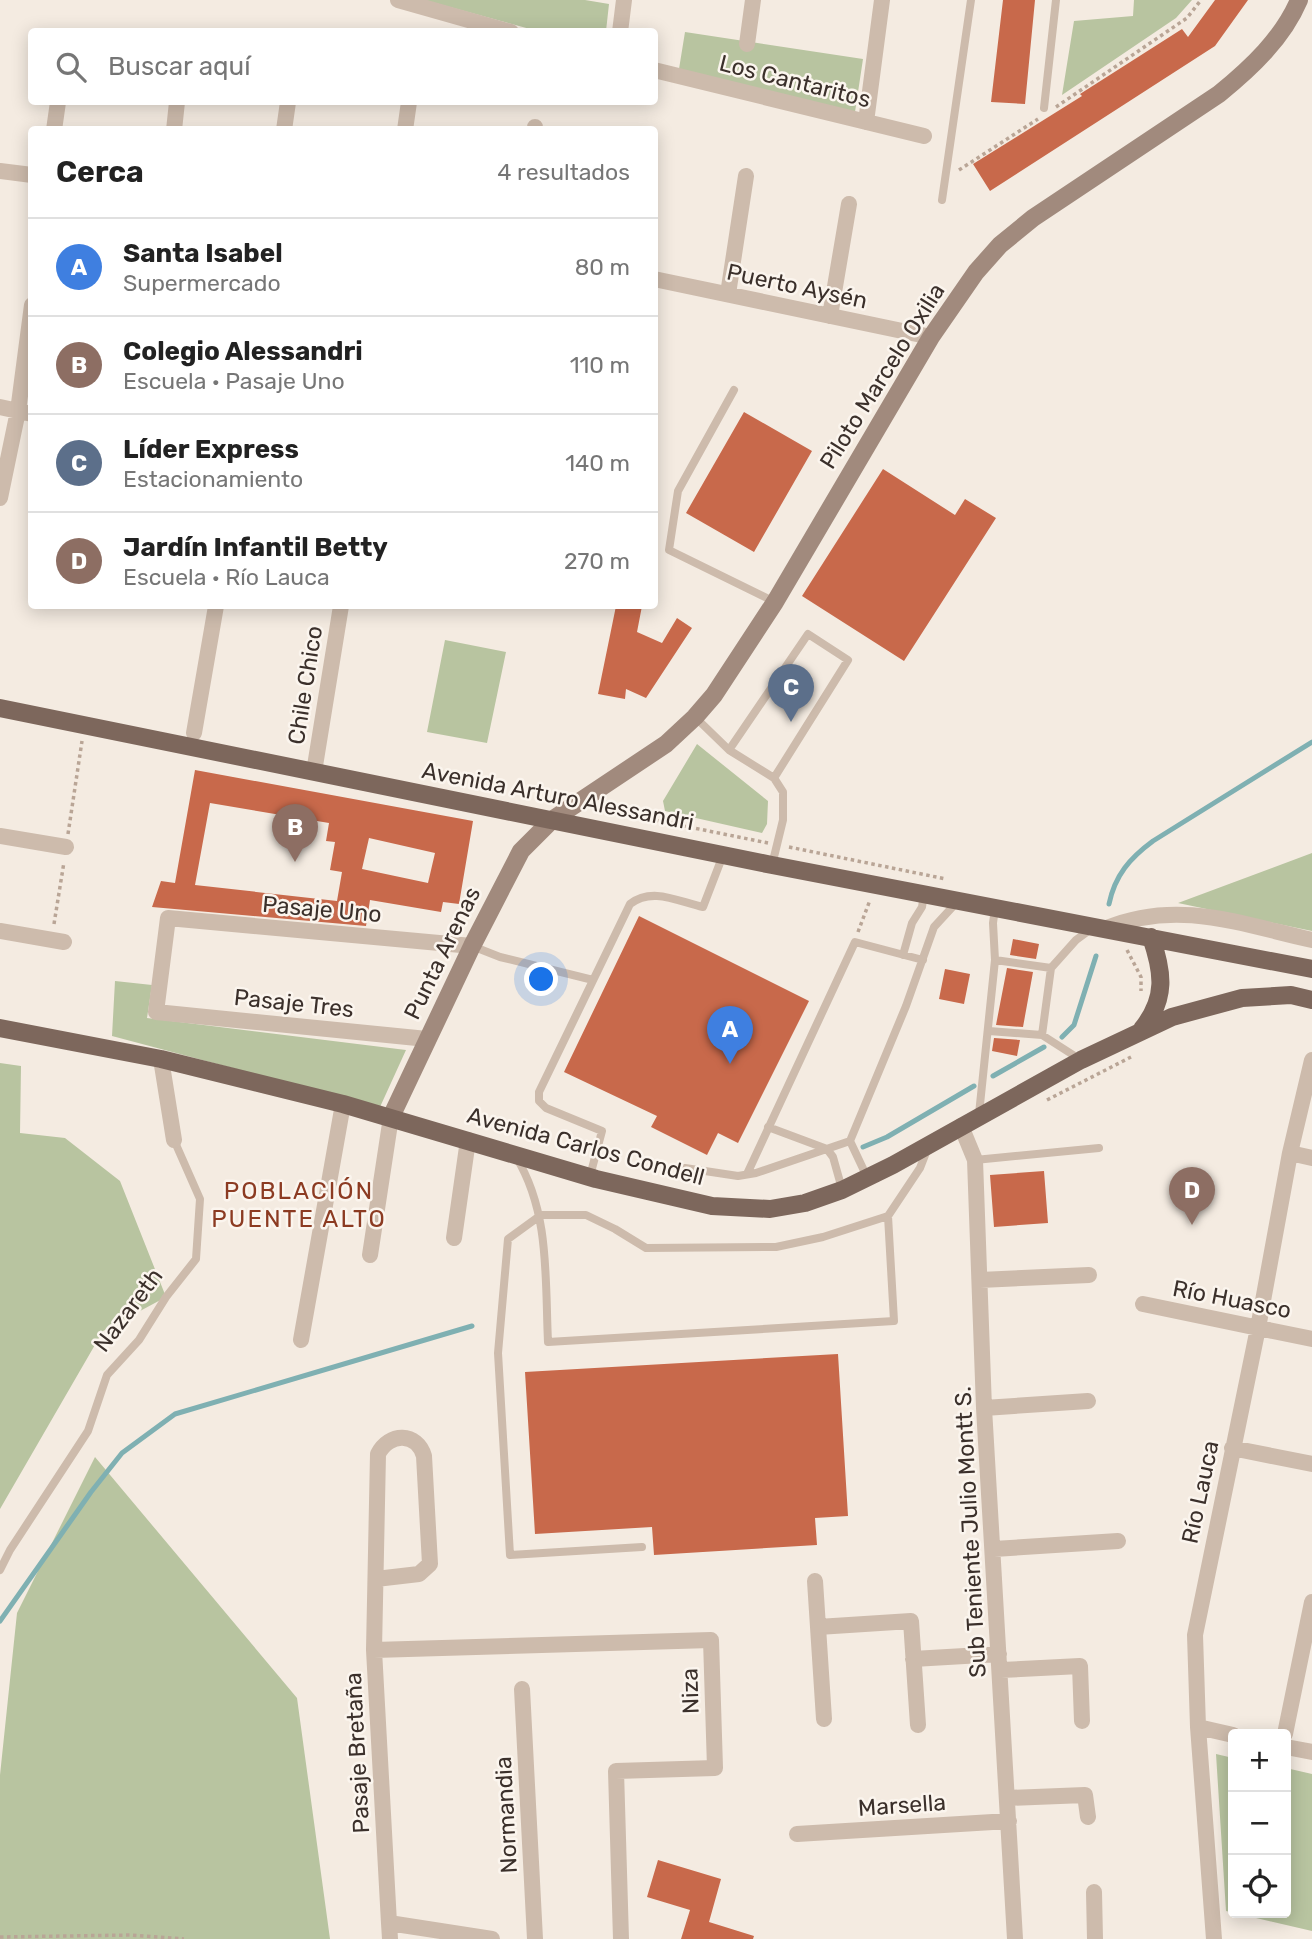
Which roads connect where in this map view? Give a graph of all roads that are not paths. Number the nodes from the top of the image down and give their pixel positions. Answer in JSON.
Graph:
{"nodes":[{"id":1,"x":398,"y":0,"type":"edge"},
{"id":2,"x":624,"y":0,"type":"edge"},
{"id":3,"x":752,"y":0,"type":"edge"},
{"id":4,"x":882,"y":0,"type":"edge"},
{"id":5,"x":971,"y":0,"type":"edge"},
{"id":6,"x":1056,"y":0,"type":"edge"},
{"id":7,"x":1299,"y":0,"type":"edge"},
{"id":8,"x":497,"y":28,"type":"edge"},
{"id":9,"x":620,"y":28,"type":"edge"},
{"id":10,"x":747,"y":44,"type":"dead end"},
{"id":11,"x":658,"y":71,"type":"edge"},
{"id":12,"x":58,"y":105,"type":"edge"},
{"id":13,"x":177,"y":105,"type":"edge"},
{"id":14,"x":288,"y":105,"type":"edge"},
{"id":15,"x":409,"y":105,"type":"edge"},
{"id":16,"x":1047,"y":109,"type":"road end"},
{"id":17,"x":866,"y":122,"type":"junction"},
{"id":18,"x":55,"y":126,"type":"edge"},
{"id":19,"x":174,"y":126,"type":"edge"},
{"id":20,"x":285,"y":126,"type":"edge"},
{"id":21,"x":406,"y":126,"type":"edge"},
{"id":22,"x":924,"y":136,"type":"dead end"},
{"id":23,"x":0,"y":171,"type":"edge"},
{"id":24,"x":28,"y":174,"type":"edge"},
{"id":25,"x":746,"y":176,"type":"dead end"},
{"id":26,"x":942,"y":200,"type":"dead end"},
{"id":27,"x":849,"y":204,"type":"dead end"},
{"id":28,"x":658,"y":280,"type":"edge"},
{"id":29,"x":728,"y":294,"type":"junction"},
{"id":30,"x":830,"y":316,"type":"junction"},
{"id":31,"x":931,"y":337,"type":"junction"},
{"id":32,"x":28,"y":366,"type":"edge"},
{"id":33,"x":734,"y":390,"type":"dead end"},
{"id":34,"x":0,"y":407,"type":"edge"},
{"id":35,"x":25,"y":412,"type":"edge"},
{"id":36,"x":0,"y":498,"type":"edge"},
{"id":37,"x":775,"y":602,"type":"junction"},
{"id":38,"x":215,"y":609,"type":"edge"},
{"id":39,"x":341,"y":609,"type":"edge"},
{"id":40,"x":0,"y":709,"type":"edge"},
{"id":41,"x":695,"y":717,"type":"junction"},
{"id":42,"x":194,"y":733,"type":"dead end"},
{"id":43,"x":729,"y":750,"type":"junction"},
{"id":44,"x":314,"y":772,"type":"junction"},
{"id":45,"x":775,"y":778,"type":"junction"},
{"id":46,"x":552,"y":820,"type":"junction"},
{"id":47,"x":0,"y":836,"type":"edge"},
{"id":48,"x":66,"y":847,"type":"dead end"},
{"id":49,"x":723,"y":855,"type":"junction"},
{"id":50,"x":772,"y":865,"type":"junction"},
{"id":51,"x":924,"y":894,"type":"junction"},
{"id":52,"x":958,"y":901,"type":"junction"},
{"id":53,"x":995,"y":907,"type":"junction"},
{"id":54,"x":1102,"y":927,"type":"junction"},
{"id":55,"x":0,"y":931,"type":"edge"},
{"id":56,"x":1151,"y":937,"type":"junction"},
{"id":57,"x":1312,"y":940,"type":"edge"},
{"id":58,"x":64,"y":942,"type":"dead end"},
{"id":59,"x":472,"y":946,"type":"junction"},
{"id":60,"x":903,"y":955,"type":"junction"},
{"id":61,"x":923,"y":960,"type":"junction"},
{"id":62,"x":995,"y":960,"type":"junction"},
{"id":63,"x":1051,"y":968,"type":"junction"},
{"id":64,"x":1312,"y":969,"type":"edge"},
{"id":65,"x":593,"y":980,"type":"junction"},
{"id":66,"x":1312,"y":988,"type":"edge"},
{"id":67,"x":1291,"y":995,"type":"junction"},
{"id":68,"x":1312,"y":1000,"type":"edge"},
{"id":69,"x":156,"y":1012,"type":"joint"},
{"id":70,"x":0,"y":1028,"type":"edge"},
{"id":71,"x":1141,"y":1029,"type":"junction"},
{"id":72,"x":989,"y":1031,"type":"junction"},
{"id":73,"x":1042,"y":1035,"type":"junction"},
{"id":74,"x":427,"y":1039,"type":"junction"},
{"id":75,"x":161,"y":1059,"type":"junction"},
{"id":76,"x":1081,"y":1060,"type":"junction"},
{"id":77,"x":1312,"y":1060,"type":"edge"},
{"id":78,"x":343,"y":1104,"type":"junction"},
{"id":79,"x":391,"y":1117,"type":"junction"},
{"id":80,"x":979,"y":1117,"type":"junction"},
{"id":81,"x":961,"y":1126,"type":"junction"},
{"id":82,"x":768,"y":1127,"type":"junction"},
{"id":83,"x":174,"y":1140,"type":"joint"},
{"id":84,"x":468,"y":1140,"type":"junction"},
{"id":85,"x":850,"y":1141,"type":"junction"},
{"id":86,"x":930,"y":1144,"type":"junction"},
{"id":87,"x":1099,"y":1148,"type":"dead end"},
{"id":88,"x":827,"y":1149,"type":"junction"},
{"id":89,"x":514,"y":1153,"type":"junction"},
{"id":90,"x":1290,"y":1153,"type":"junction"},
{"id":91,"x":1312,"y":1158,"type":"edge"},
{"id":92,"x":975,"y":1160,"type":"junction"},
{"id":93,"x":685,"y":1167,"type":"dead end"},
{"id":94,"x":747,"y":1174,"type":"junction"},
{"id":95,"x":590,"y":1177,"type":"junction"},
{"id":96,"x":867,"y":1177,"type":"junction"},
{"id":97,"x":842,"y":1190,"type":"junction"},
{"id":98,"x":541,"y":1215,"type":"junction"},
{"id":99,"x":888,"y":1216,"type":"junction"},
{"id":100,"x":454,"y":1238,"type":"dead end"},
{"id":101,"x":370,"y":1255,"type":"dead end"},
{"id":102,"x":1089,"y":1275,"type":"dead end"},
{"id":103,"x":980,"y":1280,"type":"junction"},
{"id":104,"x":1143,"y":1304,"type":"dead end"},
{"id":105,"x":1258,"y":1328,"type":"junction"},
{"id":106,"x":301,"y":1339,"type":"dead end"},
{"id":107,"x":1312,"y":1339,"type":"edge"},
{"id":108,"x":1088,"y":1401,"type":"dead end"},
{"id":109,"x":984,"y":1408,"type":"junction"},
{"id":110,"x":1232,"y":1448,"type":"junction"},
{"id":111,"x":1312,"y":1464,"type":"edge"},
{"id":112,"x":1118,"y":1542,"type":"dead end"},
{"id":113,"x":642,"y":1547,"type":"dead end"},
{"id":114,"x":993,"y":1549,"type":"junction"},
{"id":115,"x":0,"y":1570,"type":"edge"},
{"id":116,"x":376,"y":1579,"type":"junction"},
{"id":117,"x":815,"y":1581,"type":"dead end"},
{"id":118,"x":1311,"y":1611,"type":"edge"},
{"id":119,"x":818,"y":1627,"type":"junction"},
{"id":120,"x":374,"y":1650,"type":"junction"},
{"id":121,"x":999,"y":1654,"type":"junction"},
{"id":122,"x":913,"y":1659,"type":"junction"},
{"id":123,"x":1001,"y":1670,"type":"junction"},
{"id":124,"x":522,"y":1689,"type":"dead end"},
{"id":125,"x":824,"y":1719,"type":"dead end"},
{"id":126,"x":1082,"y":1721,"type":"dead end"},
{"id":127,"x":918,"y":1726,"type":"dead end"},
{"id":128,"x":1198,"y":1727,"type":"junction"},
{"id":129,"x":1286,"y":1729,"type":"edge"},
{"id":130,"x":1228,"y":1734,"type":"edge"},
{"id":131,"x":1291,"y":1748,"type":"edge"},
{"id":132,"x":1312,"y":1752,"type":"edge"},
{"id":133,"x":1008,"y":1798,"type":"junction"},
{"id":134,"x":1088,"y":1817,"type":"dead end"},
{"id":135,"x":1009,"y":1821,"type":"junction"},
{"id":136,"x":797,"y":1834,"type":"dead end"},
{"id":137,"x":1094,"y":1892,"type":"dead end"},
{"id":138,"x":390,"y":1931,"type":"edge"},
{"id":139,"x":492,"y":1939,"type":"edge"},
{"id":140,"x":535,"y":1939,"type":"edge"},
{"id":141,"x":621,"y":1939,"type":"edge"},
{"id":142,"x":1015,"y":1939,"type":"edge"},
{"id":143,"x":1095,"y":1939,"type":"edge"},
{"id":144,"x":1213,"y":1939,"type":"edge"}],
"edges":[{"from":1,"to":8,"type":"street"},
{"from":2,"to":9,"type":"street"},
{"from":3,"to":10,"type":"street"},
{"from":4,"to":17,"type":"street"},
{"from":5,"to":26,"type":"lane"},
{"from":6,"to":16,"type":"lane"},
{"from":7,"to":31,"type":"street","name":"Piloto Marcelo Oxilia"},
{"from":11,"to":17,"type":"street","name":"Los Cantaritos"},
{"from":12,"to":18,"type":"street"},
{"from":13,"to":19,"type":"street"},
{"from":14,"to":20,"type":"street"},
{"from":15,"to":21,"type":"street"},
{"from":17,"to":22,"type":"street","name":"Los Cantaritos"},
{"from":23,"to":24,"type":"street"},
{"from":25,"to":29,"type":"street"},
{"from":27,"to":30,"type":"street"},
{"from":28,"to":29,"type":"street","name":"Puerto Aysén"},
{"from":29,"to":30,"type":"street","name":"Puerto Aysén"},
{"from":30,"to":31,"type":"street","name":"Puerto Aysén"},
{"from":31,"to":37,"type":"street","name":"Piloto Marcelo Oxilia"},
{"from":32,"to":35,"type":"street"},
{"from":33,"to":37,"type":"lane"},
{"from":34,"to":35,"type":"street"},
{"from":35,"to":36,"type":"street"},
{"from":37,"to":41,"type":"street","name":"Piloto Marcelo Oxilia"},
{"from":38,"to":42,"type":"street"},
{"from":39,"to":44,"type":"street","name":"Chile Chico"},
{"from":40,"to":44,"type":"main road","name":"Avenida Arturo Alessandri"},
{"from":41,"to":43,"type":"lane"},
{"from":41,"to":46,"type":"street","name":"Piloto Marcelo Oxilia"},
{"from":43,"to":45,"type":"lane"},
{"from":43,"to":45,"type":"lane"},
{"from":44,"to":46,"type":"main road","name":"Avenida Arturo Alessandri"},
{"from":45,"to":50,"type":"lane"},
{"from":46,"to":49,"type":"main road","name":"Avenida Arturo Alessandri"},
{"from":46,"to":59,"type":"street","name":"Punta Arenas"},
{"from":47,"to":48,"type":"street"},
{"from":49,"to":50,"type":"main road","name":"Avenida Arturo Alessandri"},
{"from":49,"to":65,"type":"lane"},
{"from":50,"to":51,"type":"main road","name":"Avenida Arturo Alessandri"},
{"from":51,"to":52,"type":"main road","name":"Avenida Arturo Alessandri"},
{"from":51,"to":60,"type":"lane"},
{"from":52,"to":53,"type":"main road","name":"Avenida Arturo Alessandri"},
{"from":52,"to":61,"type":"lane"},
{"from":53,"to":54,"type":"main road","name":"Avenida Arturo Alessandri"},
{"from":53,"to":62,"type":"lane"},
{"from":54,"to":56,"type":"main road","name":"Avenida Arturo Alessandri"},
{"from":54,"to":57,"type":"street","name":"Avenida Arturo Alessandri"},
{"from":54,"to":63,"type":"lane"},
{"from":55,"to":58,"type":"street"},
{"from":56,"to":64,"type":"main road","name":"Avenida Arturo Alessandri"},
{"from":56,"to":71,"type":"main road"},
{"from":59,"to":65,"type":"lane"},
{"from":59,"to":69,"type":"street","name":"Pasaje Uno"},
{"from":59,"to":74,"type":"street","name":"Punta Arenas"},
{"from":60,"to":61,"type":"lane"},
{"from":60,"to":82,"type":"lane"},
{"from":61,"to":85,"type":"lane"},
{"from":62,"to":63,"type":"lane"},
{"from":62,"to":72,"type":"lane"},
{"from":63,"to":73,"type":"lane"},
{"from":65,"to":95,"type":"lane"},
{"from":66,"to":67,"type":"main road"},
{"from":67,"to":68,"type":"main road"},
{"from":67,"to":71,"type":"main road","name":"Avenida Carlos Condell"},
{"from":69,"to":74,"type":"street","name":"Pasaje Tres"},
{"from":70,"to":75,"type":"main road","name":"Avenida Carlos Condell"},
{"from":71,"to":76,"type":"main road","name":"Avenida Carlos Condell"},
{"from":72,"to":73,"type":"lane"},
{"from":72,"to":80,"type":"lane"},
{"from":73,"to":76,"type":"lane"},
{"from":74,"to":79,"type":"street","name":"Punta Arenas"},
{"from":75,"to":78,"type":"main road","name":"Avenida Carlos Condell"},
{"from":75,"to":83,"type":"street","name":"Nazareth"},
{"from":76,"to":80,"type":"main road","name":"Avenida Carlos Condell"},
{"from":77,"to":90,"type":"street","name":"Río Lauca"},
{"from":78,"to":79,"type":"main road","name":"Avenida Carlos Condell"},
{"from":78,"to":106,"type":"street"},
{"from":79,"to":84,"type":"main road","name":"Avenida Carlos Condell"},
{"from":79,"to":101,"type":"street"},
{"from":80,"to":81,"type":"main road","name":"Avenida Carlos Condell"},
{"from":81,"to":86,"type":"main road","name":"Avenida Carlos Condell"},
{"from":81,"to":92,"type":"street","name":"Sub Teniente Julio Montt S."},
{"from":82,"to":88,"type":"lane"},
{"from":82,"to":94,"type":"lane"},
{"from":83,"to":115,"type":"lane","name":"Nazareth"},
{"from":84,"to":89,"type":"main road","name":"Avenida Carlos Condell"},
{"from":84,"to":100,"type":"street"},
{"from":85,"to":88,"type":"lane"},
{"from":85,"to":96,"type":"lane"},
{"from":86,"to":96,"type":"main road","name":"Avenida Carlos Condell"},
{"from":86,"to":99,"type":"lane"},
{"from":87,"to":92,"type":"lane"},
{"from":88,"to":94,"type":"lane"},
{"from":88,"to":97,"type":"lane"},
{"from":89,"to":95,"type":"main road","name":"Avenida Carlos Condell"},
{"from":89,"to":98,"type":"lane"},
{"from":90,"to":91,"type":"street"},
{"from":90,"to":105,"type":"street","name":"Río Lauca"},
{"from":92,"to":103,"type":"street","name":"Sub Teniente Julio Montt S."},
{"from":93,"to":94,"type":"lane"},
{"from":95,"to":97,"type":"main road","name":"Avenida Carlos Condell"},
{"from":96,"to":97,"type":"main road","name":"Avenida Carlos Condell"},
{"from":98,"to":99,"type":"lane"},
{"from":98,"to":99,"type":"lane"},
{"from":98,"to":113,"type":"lane"},
{"from":102,"to":103,"type":"street"},
{"from":103,"to":109,"type":"street","name":"Sub Teniente Julio Montt S."},
{"from":104,"to":105,"type":"street","name":"Río Huasco"},
{"from":105,"to":107,"type":"street","name":"Río Huasco"},
{"from":105,"to":110,"type":"street","name":"Río Lauca"},
{"from":108,"to":109,"type":"street"},
{"from":109,"to":114,"type":"street","name":"Sub Teniente Julio Montt S."},
{"from":110,"to":111,"type":"street"},
{"from":110,"to":128,"type":"street","name":"Río Lauca"},
{"from":112,"to":114,"type":"street"},
{"from":114,"to":121,"type":"street","name":"Sub Teniente Julio Montt S."},
{"from":116,"to":116,"type":"street","name":"Pasaje Bretaña"},
{"from":116,"to":120,"type":"street","name":"Pasaje Bretaña"},
{"from":117,"to":119,"type":"street"},
{"from":118,"to":129,"type":"street"},
{"from":119,"to":122,"type":"street"},
{"from":119,"to":125,"type":"street"},
{"from":120,"to":138,"type":"street","name":"Pasaje Bretaña"},
{"from":120,"to":141,"type":"street","name":"Niza"},
{"from":121,"to":122,"type":"street"},
{"from":121,"to":123,"type":"street","name":"Sub Teniente Julio Montt S."},
{"from":122,"to":127,"type":"street"},
{"from":123,"to":126,"type":"street"},
{"from":123,"to":133,"type":"street","name":"Sub Teniente Julio Montt S."},
{"from":124,"to":140,"type":"street","name":"Normandia"},
{"from":128,"to":130,"type":"street"},
{"from":128,"to":144,"type":"street","name":"Río Lauca"},
{"from":131,"to":132,"type":"street"},
{"from":133,"to":134,"type":"street"},
{"from":133,"to":135,"type":"street","name":"Sub Teniente Julio Montt S."},
{"from":135,"to":136,"type":"street","name":"Marsella"},
{"from":135,"to":142,"type":"street","name":"Sub Teniente Julio Montt S."},
{"from":137,"to":143,"type":"street"},
{"from":138,"to":139,"type":"street"}]}
